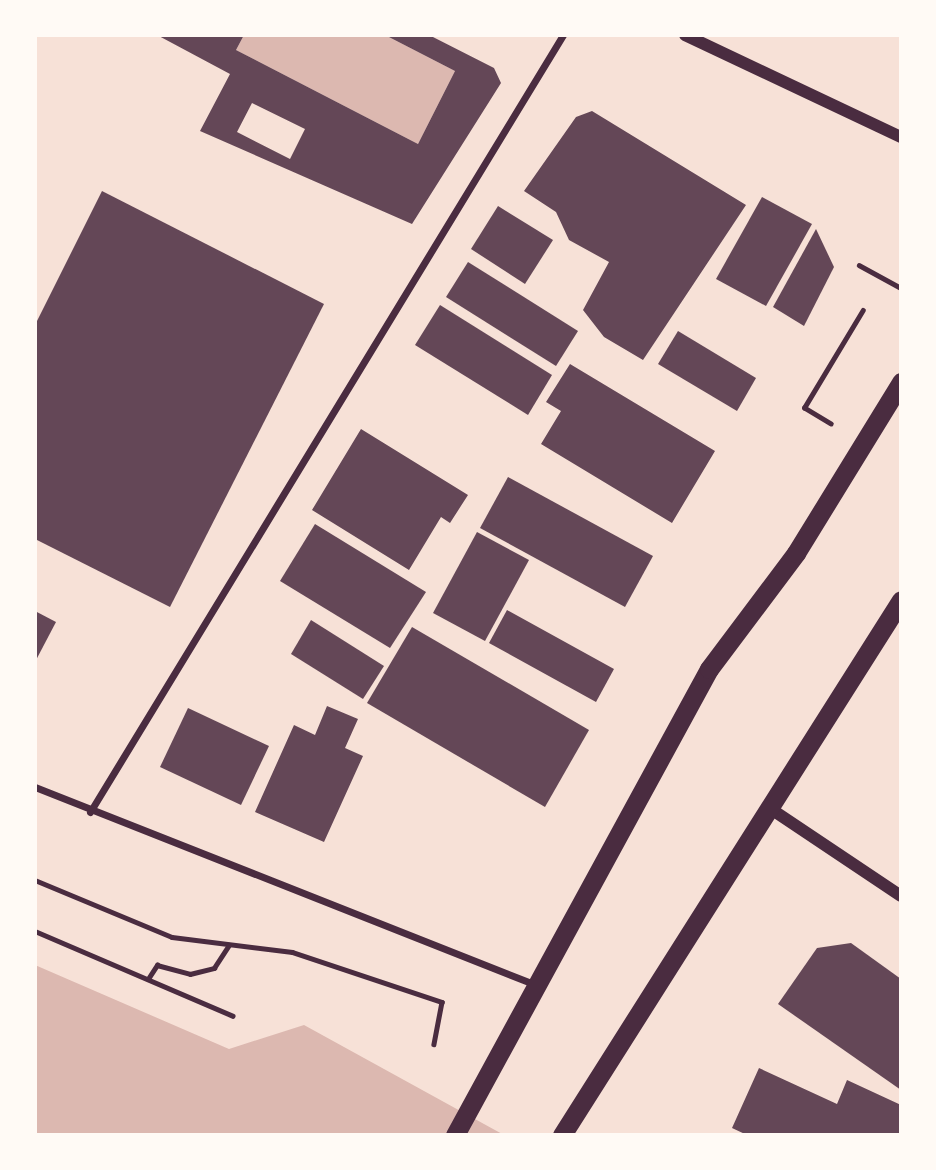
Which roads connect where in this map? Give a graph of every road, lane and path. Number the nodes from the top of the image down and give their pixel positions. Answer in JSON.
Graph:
{"nodes":[{"id":1,"x":563,"y":35,"type":"edge"},
{"id":2,"x":685,"y":35,"type":"edge"},
{"id":3,"x":901,"y":137,"type":"edge"},
{"id":4,"x":859,"y":265,"type":"dead end"},
{"id":5,"x":901,"y":288,"type":"edge"},
{"id":6,"x":863,"y":310,"type":"dead end"},
{"id":7,"x":901,"y":382,"type":"edge"},
{"id":8,"x":808,"y":399,"type":"dead end"},
{"id":9,"x":901,"y":600,"type":"edge"},
{"id":10,"x":35,"y":788,"type":"edge"},
{"id":11,"x":771,"y":809,"type":"junction"},
{"id":12,"x":90,"y":812,"type":"junction"},
{"id":13,"x":35,"y":880,"type":"edge"},
{"id":14,"x":901,"y":896,"type":"edge"},
{"id":15,"x":35,"y":931,"type":"edge"},
{"id":16,"x":229,"y":944,"type":"junction"},
{"id":17,"x":148,"y":979,"type":"junction"},
{"id":18,"x":540,"y":986,"type":"junction"},
{"id":19,"x":233,"y":1016,"type":"dead end"},
{"id":20,"x":434,"y":1044,"type":"dead end"},
{"id":21,"x":455,"y":1135,"type":"edge"},
{"id":22,"x":562,"y":1135,"type":"edge"}],
"edges":[{"from":1,"to":12,"type":"street"},
{"from":2,"to":3,"type":"street"},
{"from":4,"to":5,"type":"path"},
{"from":6,"to":8,"type":"path"},
{"from":7,"to":18,"type":"highway"},
{"from":9,"to":11,"type":"highway"},
{"from":10,"to":12,"type":"street"},
{"from":11,"to":14,"type":"street"},
{"from":11,"to":22,"type":"highway"},
{"from":12,"to":18,"type":"street"},
{"from":13,"to":16,"type":"path"},
{"from":15,"to":17,"type":"path"},
{"from":16,"to":17,"type":"path"},
{"from":16,"to":20,"type":"path"},
{"from":17,"to":19,"type":"path"},
{"from":18,"to":21,"type":"highway"}]}
